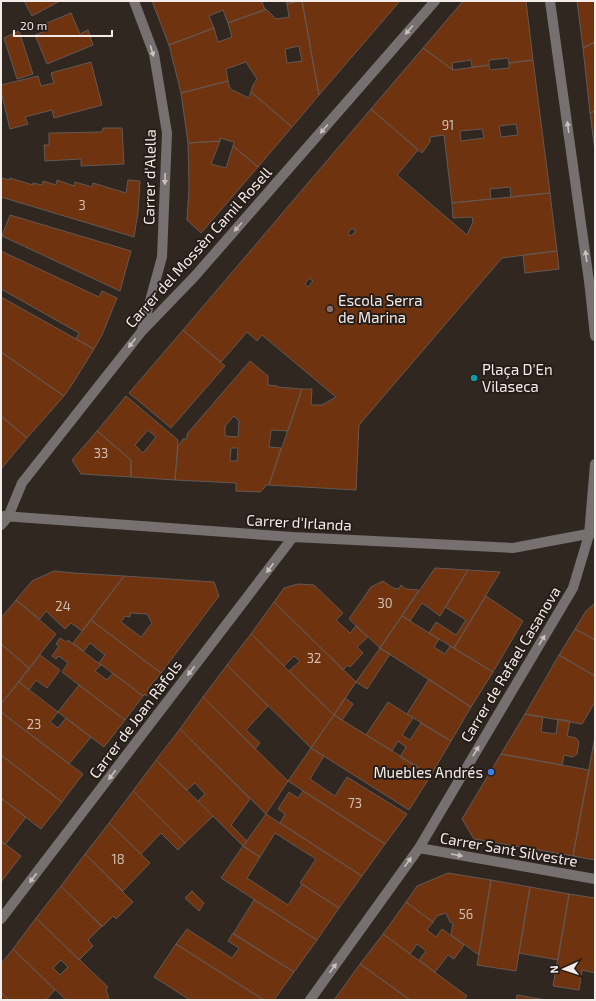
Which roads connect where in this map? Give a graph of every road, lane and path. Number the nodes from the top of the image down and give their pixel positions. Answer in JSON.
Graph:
{"nodes":[{"id":1,"x":134,"y":1,"type":"edge"},
{"id":2,"x":434,"y":1,"type":"edge"},
{"id":3,"x":550,"y":1,"type":"edge"},
{"id":4,"x":142,"y":331,"type":"junction"},
{"id":5,"x":595,"y":336,"type":"edge"},
{"id":6,"x":595,"y":464,"type":"edge"},
{"id":7,"x":4,"y":516,"type":"edge"},
{"id":8,"x":1,"y":525,"type":"edge"},
{"id":9,"x":592,"y":534,"type":"edge"},
{"id":10,"x":293,"y":537,"type":"junction"},
{"id":11,"x":419,"y":848,"type":"junction"},
{"id":12,"x":595,"y":879,"type":"edge"},
{"id":13,"x":1,"y":920,"type":"edge"},
{"id":14,"x":310,"y":1000,"type":"edge"}],
"edges":[{"from":1,"to":4,"type":"street","name":"Carrer d'Alella","one_way":true},
{"from":2,"to":4,"type":"street","name":"Carrer del Mossèn Camil Rosell","one_way":true},
{"from":5,"to":3,"type":"street","one_way":true},
{"from":4,"to":7,"type":"street","name":"Carrer del Mossèn Camil Rosell","one_way":true},
{"from":6,"to":9,"type":"street","name":"Carrer de Rafael Casanova"},
{"from":7,"to":8,"type":"street","name":"Carrer del Mossèn Camil Rosell"},
{"from":7,"to":10,"type":"street","name":"Carrer d'Irlanda"},
{"from":9,"to":10,"type":"street","name":"Carrer d'Irlanda"},
{"from":11,"to":9,"type":"street","name":"Carrer de Rafael Casanova","one_way":true},
{"from":10,"to":13,"type":"street","name":"Carrer de Joan Ràfols","one_way":true},
{"from":11,"to":12,"type":"street","name":"Carrer Sant Silvestre","one_way":true},
{"from":14,"to":11,"type":"street","name":"Carrer de Rafael Casanova","one_way":true}]}
